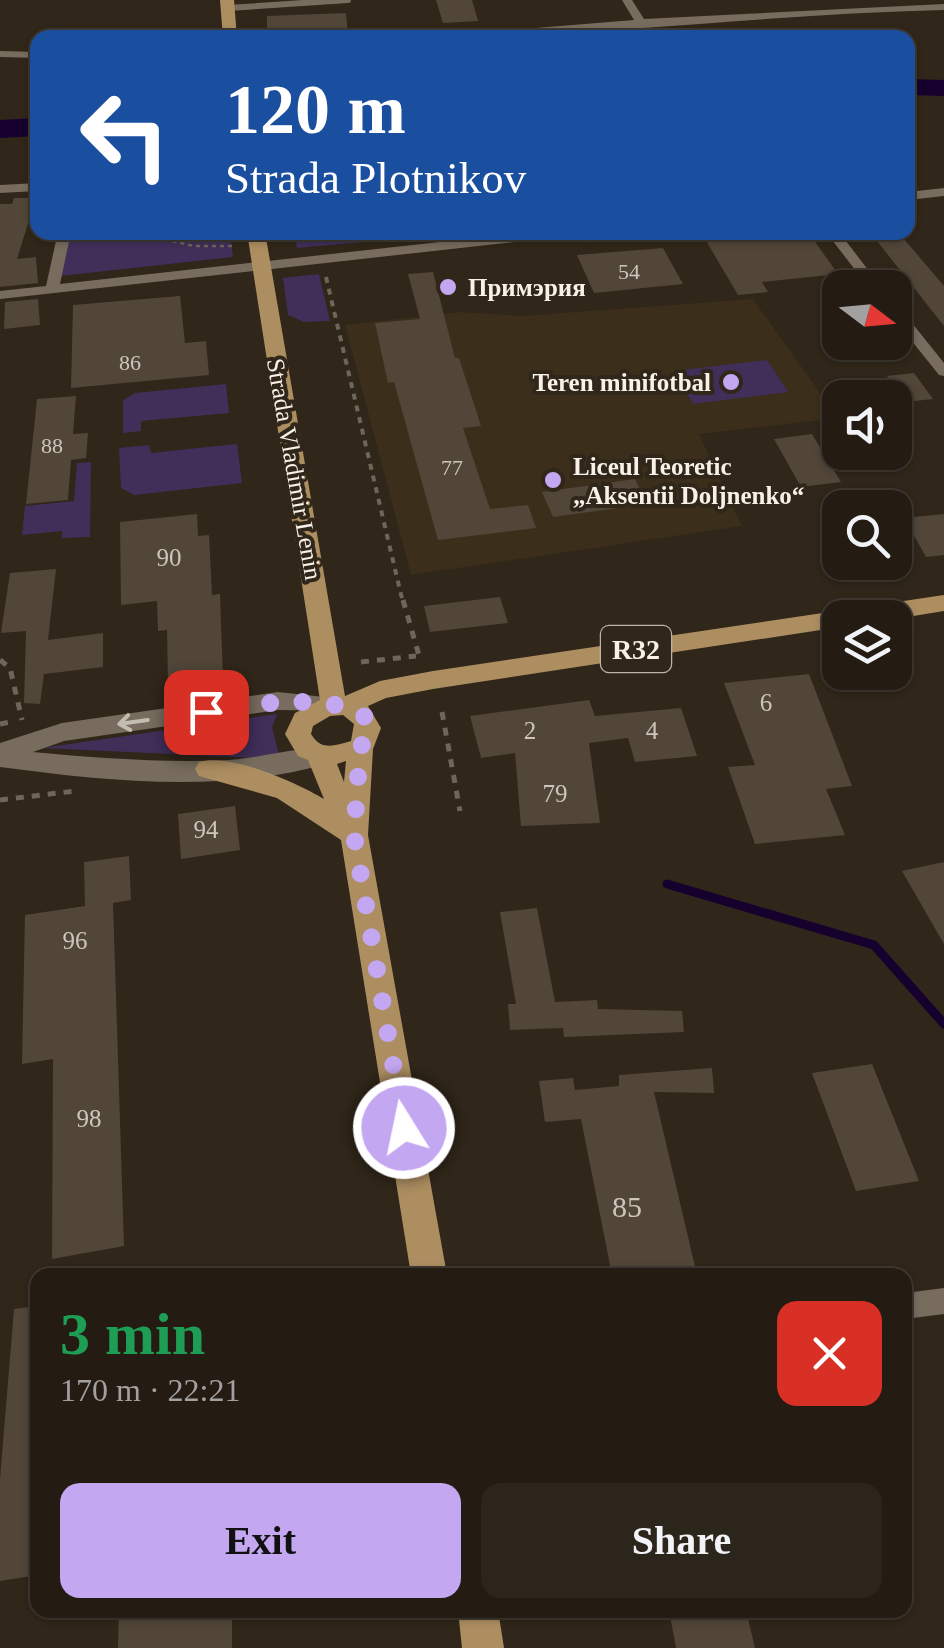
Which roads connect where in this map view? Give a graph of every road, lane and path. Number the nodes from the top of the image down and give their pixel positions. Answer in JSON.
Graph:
{"nodes":[{"id":1,"x":348,"y":0,"type":"edge"},
{"id":2,"x":627,"y":0,"type":"edge"},
{"id":3,"x":789,"y":0,"type":"edge"},
{"id":4,"x":227,"y":4,"type":"edge"},
{"id":5,"x":944,"y":7,"type":"edge"},
{"id":6,"x":748,"y":16,"type":"junction"},
{"id":7,"x":642,"y":25,"type":"junction"},
{"id":8,"x":229,"y":30,"type":"edge"},
{"id":9,"x":555,"y":30,"type":"edge"},
{"id":10,"x":0,"y":54,"type":"edge"},
{"id":11,"x":30,"y":55,"type":"edge"},
{"id":12,"x":30,"y":187,"type":"edge"},
{"id":13,"x":0,"y":189,"type":"edge"},
{"id":14,"x":944,"y":192,"type":"edge"},
{"id":15,"x":915,"y":195,"type":"edge"},
{"id":16,"x":63,"y":240,"type":"edge"},
{"id":17,"x":167,"y":240,"type":"edge"},
{"id":18,"x":495,"y":240,"type":"edge"},
{"id":19,"x":838,"y":240,"type":"edge"},
{"id":20,"x":259,"y":248,"type":"edge"},
{"id":21,"x":322,"y":259,"type":"junction"},
{"id":22,"x":862,"y":270,"type":"edge"},
{"id":23,"x":52,"y":290,"type":"junction"},
{"id":24,"x":0,"y":295,"type":"edge"},
{"id":25,"x":912,"y":332,"type":"edge"},
{"id":26,"x":944,"y":372,"type":"edge"},
{"id":27,"x":944,"y":603,"type":"edge"},
{"id":28,"x":912,"y":608,"type":"edge"},
{"id":29,"x":822,"y":621,"type":"edge"},
{"id":30,"x":416,"y":656,"type":"junction"},
{"id":31,"x":0,"y":660,"type":"edge"},
{"id":32,"x":361,"y":662,"type":"dead end"},
{"id":33,"x":431,"y":672,"type":"junction"},
{"id":34,"x":340,"y":706,"type":"junction"},
{"id":35,"x":442,"y":712,"type":"dead end"},
{"id":36,"x":22,"y":720,"type":"dead end"},
{"id":37,"x":364,"y":736,"type":"junction"},
{"id":38,"x":0,"y":756,"type":"edge"},
{"id":39,"x":320,"y":756,"type":"junction"},
{"id":40,"x":208,"y":769,"type":"junction"},
{"id":41,"x":460,"y":811,"type":"dead end"},
{"id":42,"x":354,"y":835,"type":"junction"},
{"id":43,"x":428,"y":1268,"type":"edge"},
{"id":44,"x":944,"y":1301,"type":"edge"},
{"id":45,"x":912,"y":1305,"type":"edge"},
{"id":46,"x":479,"y":1618,"type":"edge"},
{"id":47,"x":483,"y":1648,"type":"edge"}],
"edges":[{"from":1,"to":4,"type":"lane"},
{"from":2,"to":7,"type":"street"},
{"from":3,"to":6,"type":"street"},
{"from":4,"to":8,"type":"main road"},
{"from":5,"to":6,"type":"street"},
{"from":6,"to":7,"type":"street"},
{"from":7,"to":9,"type":"street"},
{"from":10,"to":11,"type":"street"},
{"from":12,"to":13,"type":"street"},
{"from":14,"to":15,"type":"street"},
{"from":16,"to":23,"type":"street"},
{"from":17,"to":20,"type":"path"},
{"from":18,"to":21,"type":"street"},
{"from":19,"to":22,"type":"street"},
{"from":20,"to":21,"type":"street"},
{"from":20,"to":23,"type":"street"},
{"from":20,"to":34,"type":"main road","name":"Strada Vladimir Lenin"},
{"from":21,"to":30,"type":"path"},
{"from":23,"to":24,"type":"street"},
{"from":25,"to":26,"type":"street"},
{"from":27,"to":28,"type":"main road"},
{"from":29,"to":33,"type":"main road","number":"R32"},
{"from":30,"to":32,"type":"path"},
{"from":30,"to":33,"type":"path"},
{"from":31,"to":36,"type":"path"},
{"from":33,"to":34,"type":"main road","number":"R32"},
{"from":33,"to":37,"type":"main road","number":"R32"},
{"from":34,"to":37,"type":"main road"},
{"from":34,"to":38,"type":"main road","one_way":true},
{"from":34,"to":39,"type":"main road"},
{"from":35,"to":41,"type":"path"},
{"from":37,"to":39,"type":"main road"},
{"from":37,"to":42,"type":"main road"},
{"from":38,"to":40,"type":"main road"},
{"from":39,"to":40,"type":"main road"},
{"from":39,"to":42,"type":"main road"},
{"from":40,"to":42,"type":"main road"},
{"from":42,"to":43,"type":"main road"},
{"from":44,"to":45,"type":"street"},
{"from":46,"to":47,"type":"main road"}]}
